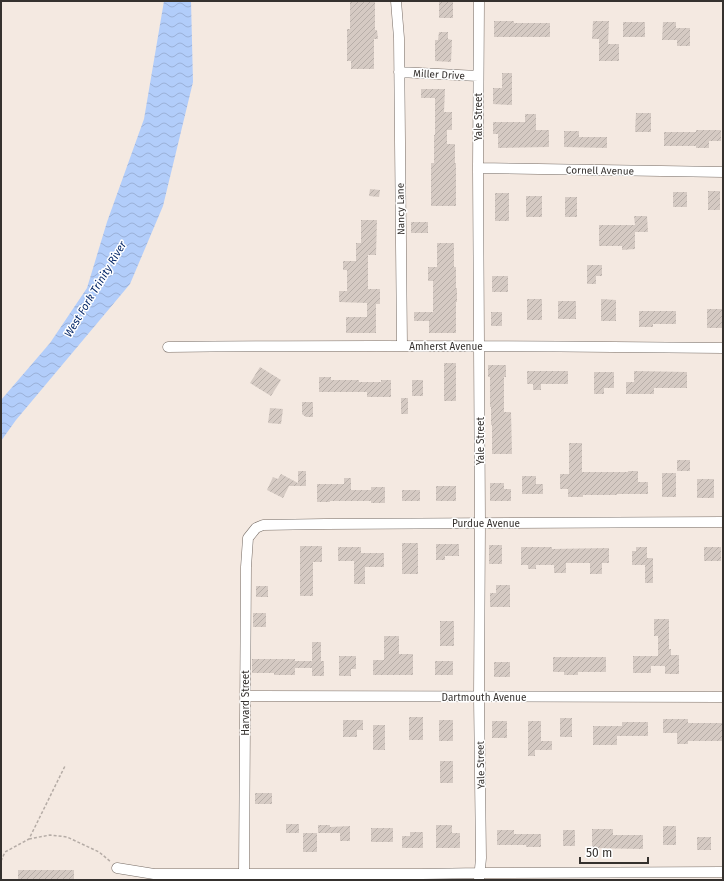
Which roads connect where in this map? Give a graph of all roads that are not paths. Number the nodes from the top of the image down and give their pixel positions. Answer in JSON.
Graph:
{"nodes":[{"id":1,"x":396,"y":1,"type":"edge"},
{"id":2,"x":479,"y":1,"type":"edge"},
{"id":3,"x":399,"y":72,"type":"junction"},
{"id":4,"x":478,"y":76,"type":"junction"},
{"id":5,"x":478,"y":168,"type":"junction"},
{"id":6,"x":723,"y":172,"type":"edge"},
{"id":7,"x":402,"y":346,"type":"junction"},
{"id":8,"x":479,"y":346,"type":"junction"},
{"id":9,"x":168,"y":347,"type":"dead end"},
{"id":10,"x":723,"y":348,"type":"edge"},
{"id":11,"x":723,"y":522,"type":"edge"},
{"id":12,"x":480,"y":523,"type":"junction"},
{"id":13,"x":251,"y":533,"type":"joint"},
{"id":14,"x":245,"y":696,"type":"junction"},
{"id":15,"x":479,"y":697,"type":"junction"},
{"id":16,"x":723,"y":697,"type":"edge"},
{"id":17,"x":117,"y":868,"type":"road end"},
{"id":18,"x":723,"y":872,"type":"edge"},
{"id":19,"x":244,"y":874,"type":"junction"},
{"id":20,"x":154,"y":877,"type":"edge"},
{"id":21,"x":344,"y":877,"type":"edge"},
{"id":22,"x":479,"y":877,"type":"edge"},
{"id":23,"x":601,"y":877,"type":"edge"}],
"edges":[{"from":1,"to":3,"type":"street","name":"Nancy Lane"},
{"from":2,"to":4,"type":"street","name":"Yale Street"},
{"from":3,"to":4,"type":"street","name":"Miller Drive"},
{"from":3,"to":7,"type":"street","name":"Nancy Lane"},
{"from":4,"to":5,"type":"street","name":"Yale Street"},
{"from":5,"to":6,"type":"street","name":"Cornell Avenue"},
{"from":5,"to":8,"type":"street","name":"Yale Street"},
{"from":7,"to":8,"type":"street","name":"Amherst Avenue"},
{"from":7,"to":9,"type":"street","name":"Amherst Avenue"},
{"from":8,"to":10,"type":"street","name":"Amherst Avenue"},
{"from":8,"to":12,"type":"street","name":"Yale Street"},
{"from":11,"to":12,"type":"street","name":"Purdue Avenue"},
{"from":12,"to":13,"type":"street","name":"Purdue Avenue"},
{"from":12,"to":15,"type":"street","name":"Yale Street"},
{"from":13,"to":14,"type":"street","name":"Harvard Street"},
{"from":14,"to":15,"type":"street","name":"Dartmouth Avenue"},
{"from":14,"to":19,"type":"street","name":"Harvard Street"},
{"from":15,"to":16,"type":"street","name":"Dartmouth Avenue"},
{"from":15,"to":22,"type":"street","name":"Yale Street"},
{"from":17,"to":20,"type":"street"},
{"from":18,"to":23,"type":"street"},
{"from":19,"to":20,"type":"street"},
{"from":19,"to":21,"type":"street"},
{"from":21,"to":22,"type":"street"},
{"from":22,"to":23,"type":"street"}]}
